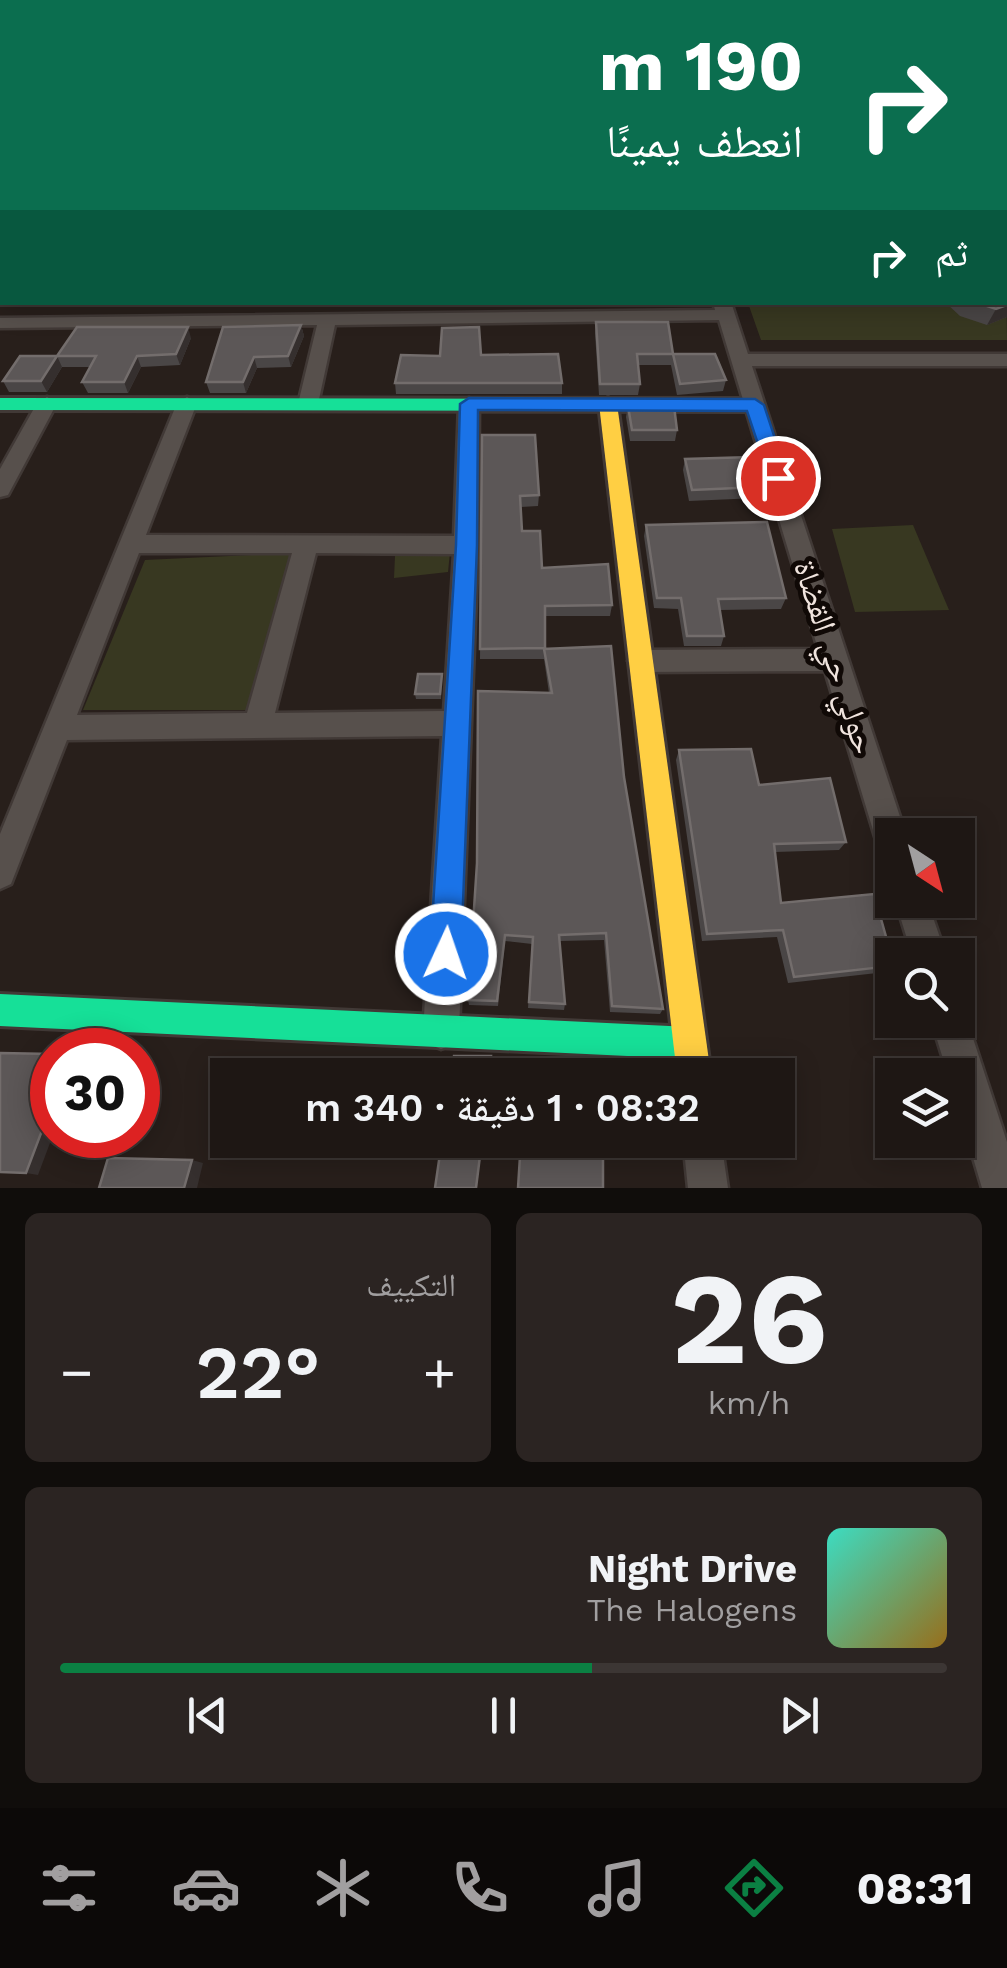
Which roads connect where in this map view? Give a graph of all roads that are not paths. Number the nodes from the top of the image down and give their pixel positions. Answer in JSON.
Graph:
{"nodes":[{"id":1,"x":724,"y":309,"type":"edge"},
{"id":2,"x":327,"y":319,"type":"junction"},
{"id":3,"x":0,"y":322,"type":"edge"},
{"id":4,"x":740,"y":360,"type":"junction"},
{"id":5,"x":1007,"y":360,"type":"edge"},
{"id":6,"x":47,"y":403,"type":"junction"},
{"id":7,"x":0,"y":404,"type":"edge"},
{"id":8,"x":187,"y":404,"type":"junction"},
{"id":9,"x":308,"y":404,"type":"junction"},
{"id":10,"x":469,"y":404,"type":"junction"},
{"id":11,"x":608,"y":404,"type":"junction"},
{"id":12,"x":755,"y":405,"type":"junction"},
{"id":13,"x":0,"y":490,"type":"edge"},
{"id":14,"x":131,"y":544,"type":"junction"},
{"id":15,"x":306,"y":545,"type":"junction"},
{"id":16,"x":466,"y":545,"type":"junction"},
{"id":17,"x":640,"y":660,"type":"junction"},
{"id":18,"x":836,"y":660,"type":"junction"},
{"id":19,"x":457,"y":724,"type":"junction"},
{"id":20,"x":258,"y":726,"type":"junction"},
{"id":21,"x":58,"y":728,"type":"junction"},
{"id":22,"x":885,"y":818,"type":"edge"},
{"id":23,"x":0,"y":873,"type":"edge"},
{"id":24,"x":0,"y":1010,"type":"edge"},
{"id":25,"x":442,"y":1032,"type":"junction"},
{"id":26,"x":955,"y":1038,"type":"edge"},
{"id":27,"x":690,"y":1043,"type":"junction"},
{"id":28,"x":692,"y":1058,"type":"edge"},
{"id":29,"x":704,"y":1158,"type":"edge"},
{"id":30,"x":708,"y":1188,"type":"edge"},
{"id":31,"x":1002,"y":1188,"type":"edge"}],
"edges":[{"from":1,"to":2,"type":"street"},
{"from":1,"to":4,"type":"street","name":"حولي حي القضاة"},
{"from":2,"to":3,"type":"street"},
{"from":2,"to":9,"type":"street"},
{"from":4,"to":5,"type":"street"},
{"from":4,"to":12,"type":"street","name":"حولي حي القضاة"},
{"from":6,"to":7,"type":"street"},
{"from":6,"to":8,"type":"street"},
{"from":6,"to":13,"type":"street"},
{"from":8,"to":9,"type":"street"},
{"from":8,"to":14,"type":"street"},
{"from":9,"to":10,"type":"street"},
{"from":10,"to":11,"type":"street"},
{"from":10,"to":16,"type":"street"},
{"from":11,"to":12,"type":"street"},
{"from":11,"to":17,"type":"street"},
{"from":12,"to":18,"type":"street","name":"حولي حي القضاة"},
{"from":14,"to":15,"type":"street"},
{"from":14,"to":21,"type":"street"},
{"from":15,"to":16,"type":"street"},
{"from":15,"to":20,"type":"street"},
{"from":16,"to":19,"type":"street"},
{"from":17,"to":18,"type":"street"},
{"from":17,"to":27,"type":"street"},
{"from":18,"to":22,"type":"street","name":"حولي حي القضاة"},
{"from":19,"to":20,"type":"street"},
{"from":19,"to":25,"type":"street"},
{"from":20,"to":21,"type":"street"},
{"from":21,"to":23,"type":"street"},
{"from":24,"to":25,"type":"street"},
{"from":25,"to":27,"type":"street"},
{"from":26,"to":31,"type":"street"},
{"from":27,"to":28,"type":"street"},
{"from":29,"to":30,"type":"street"}]}
